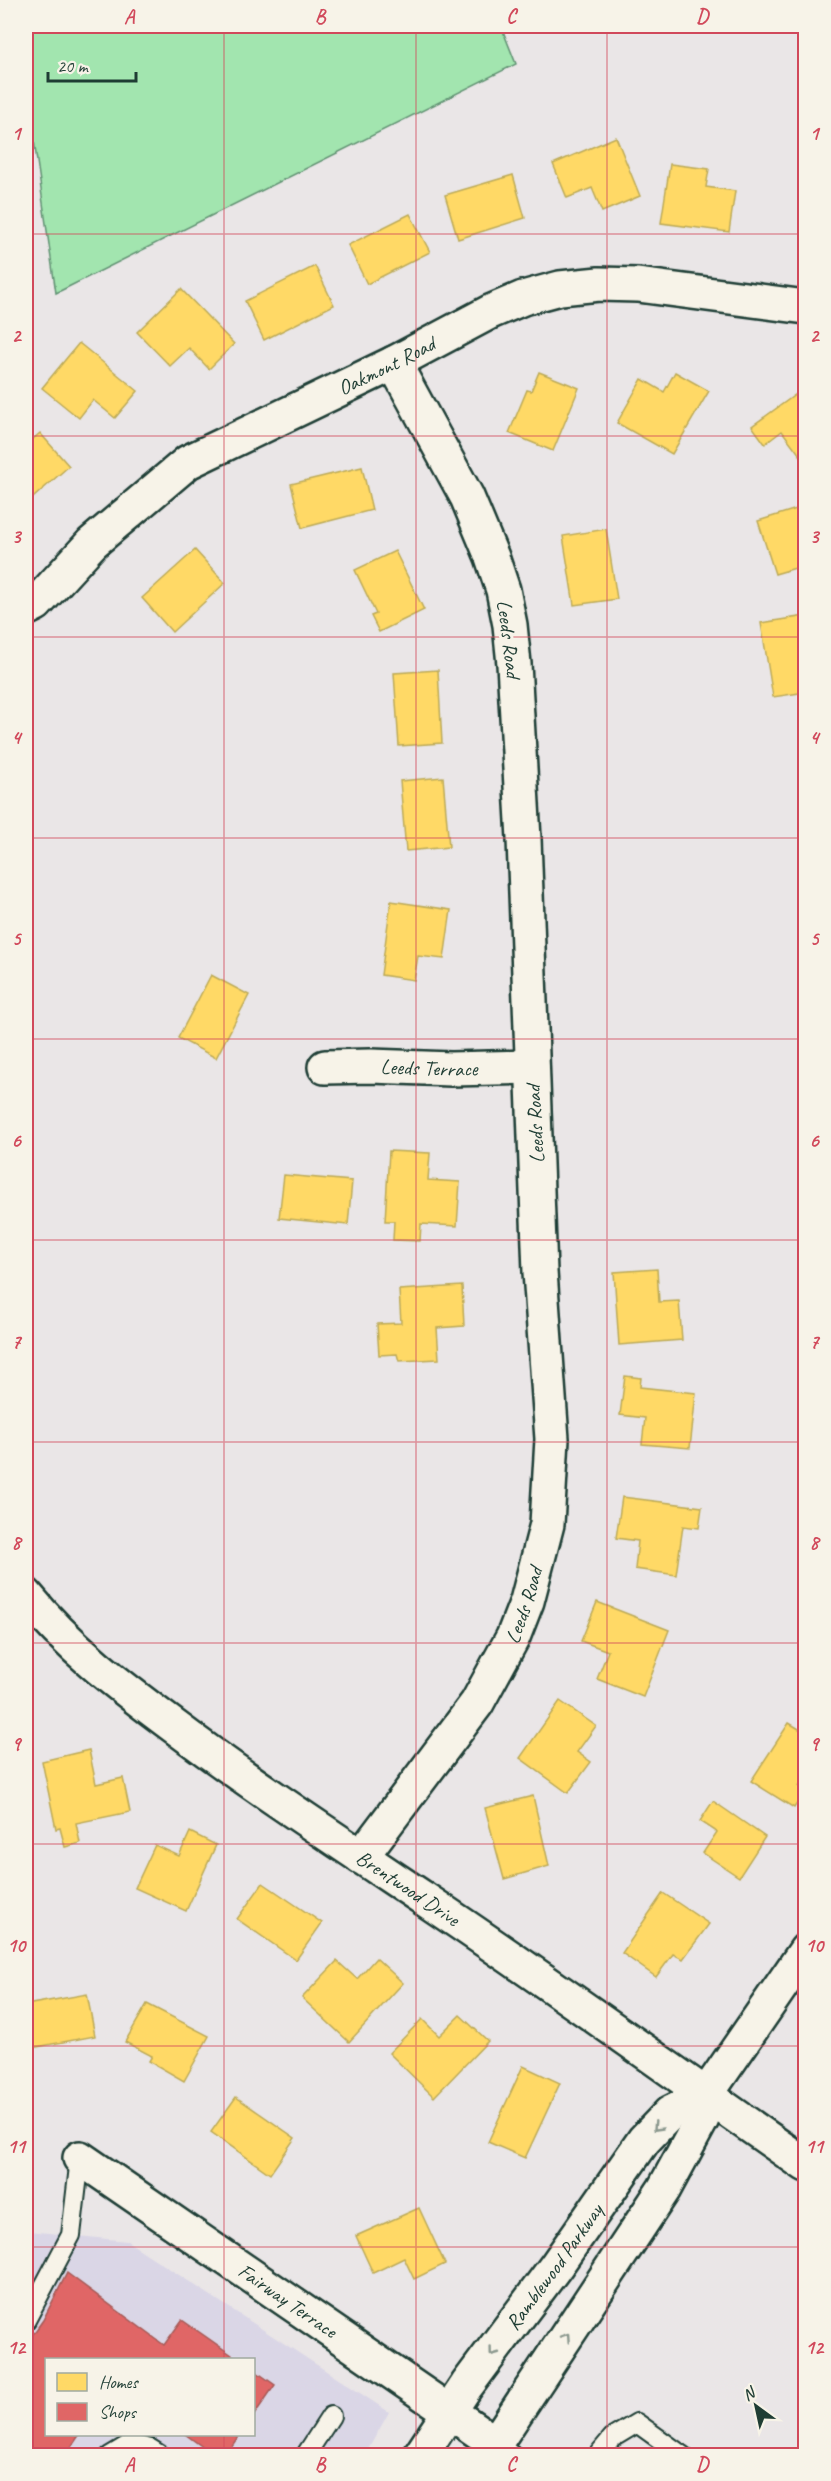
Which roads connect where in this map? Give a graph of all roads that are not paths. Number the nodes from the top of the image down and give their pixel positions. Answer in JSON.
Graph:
{"nodes":[{"id":1,"x":806,"y":307,"type":"edge"},
{"id":2,"x":394,"y":363,"type":"junction"},
{"id":3,"x":26,"y":609,"type":"edge"},
{"id":4,"x":326,"y":1067,"type":"dead end"},
{"id":5,"x":532,"y":1067,"type":"junction"},
{"id":6,"x":32,"y":1616,"type":"edge"},
{"id":7,"x":361,"y":1857,"type":"junction"},
{"id":8,"x":806,"y":1950,"type":"edge"},
{"id":9,"x":706,"y":2096,"type":"junction"},
{"id":10,"x":80,"y":2158,"type":"joint"},
{"id":11,"x":806,"y":2165,"type":"edge"},
{"id":12,"x":26,"y":2320,"type":"edge"},
{"id":13,"x":448,"y":2413,"type":"junction"},
{"id":14,"x":331,"y":2416,"type":"dead end"},
{"id":15,"x":498,"y":2451,"type":"edge"},
{"id":16,"x":110,"y":2456,"type":"edge"},
{"id":17,"x":162,"y":2456,"type":"edge"},
{"id":18,"x":305,"y":2456,"type":"edge"},
{"id":19,"x":420,"y":2456,"type":"edge"},
{"id":20,"x":597,"y":2456,"type":"edge"},
{"id":21,"x":683,"y":2456,"type":"edge"}],
"edges":[{"from":1,"to":2,"type":"street","name":"Oakmont Road"},
{"from":2,"to":3,"type":"street","name":"Oakmont Road"},
{"from":2,"to":5,"type":"street","name":"Leeds Road"},
{"from":4,"to":5,"type":"street","name":"Leeds Terrace"},
{"from":5,"to":7,"type":"street","name":"Leeds Road"},
{"from":6,"to":7,"type":"street","name":"Brentwood Drive"},
{"from":7,"to":9,"type":"street","name":"Brentwood Drive"},
{"from":8,"to":9,"type":"street","name":"Ramblewood Parkway"},
{"from":9,"to":11,"type":"street","name":"Brentwood Drive"},
{"from":9,"to":13,"type":"street","name":"Ramblewood Parkway","one_way":true},
{"from":15,"to":9,"type":"street","name":"Ramblewood Parkway","one_way":true},
{"from":10,"to":12,"type":"lane"},
{"from":10,"to":13,"type":"street","name":"Fairway Terrace"},
{"from":13,"to":15,"type":"street","name":"Fairway Terrace"},
{"from":13,"to":19,"type":"street","name":"Ramblewood Parkway"},
{"from":14,"to":18,"type":"lane"},
{"from":16,"to":17,"type":"lane"},
{"from":20,"to":21,"type":"lane"}]}
